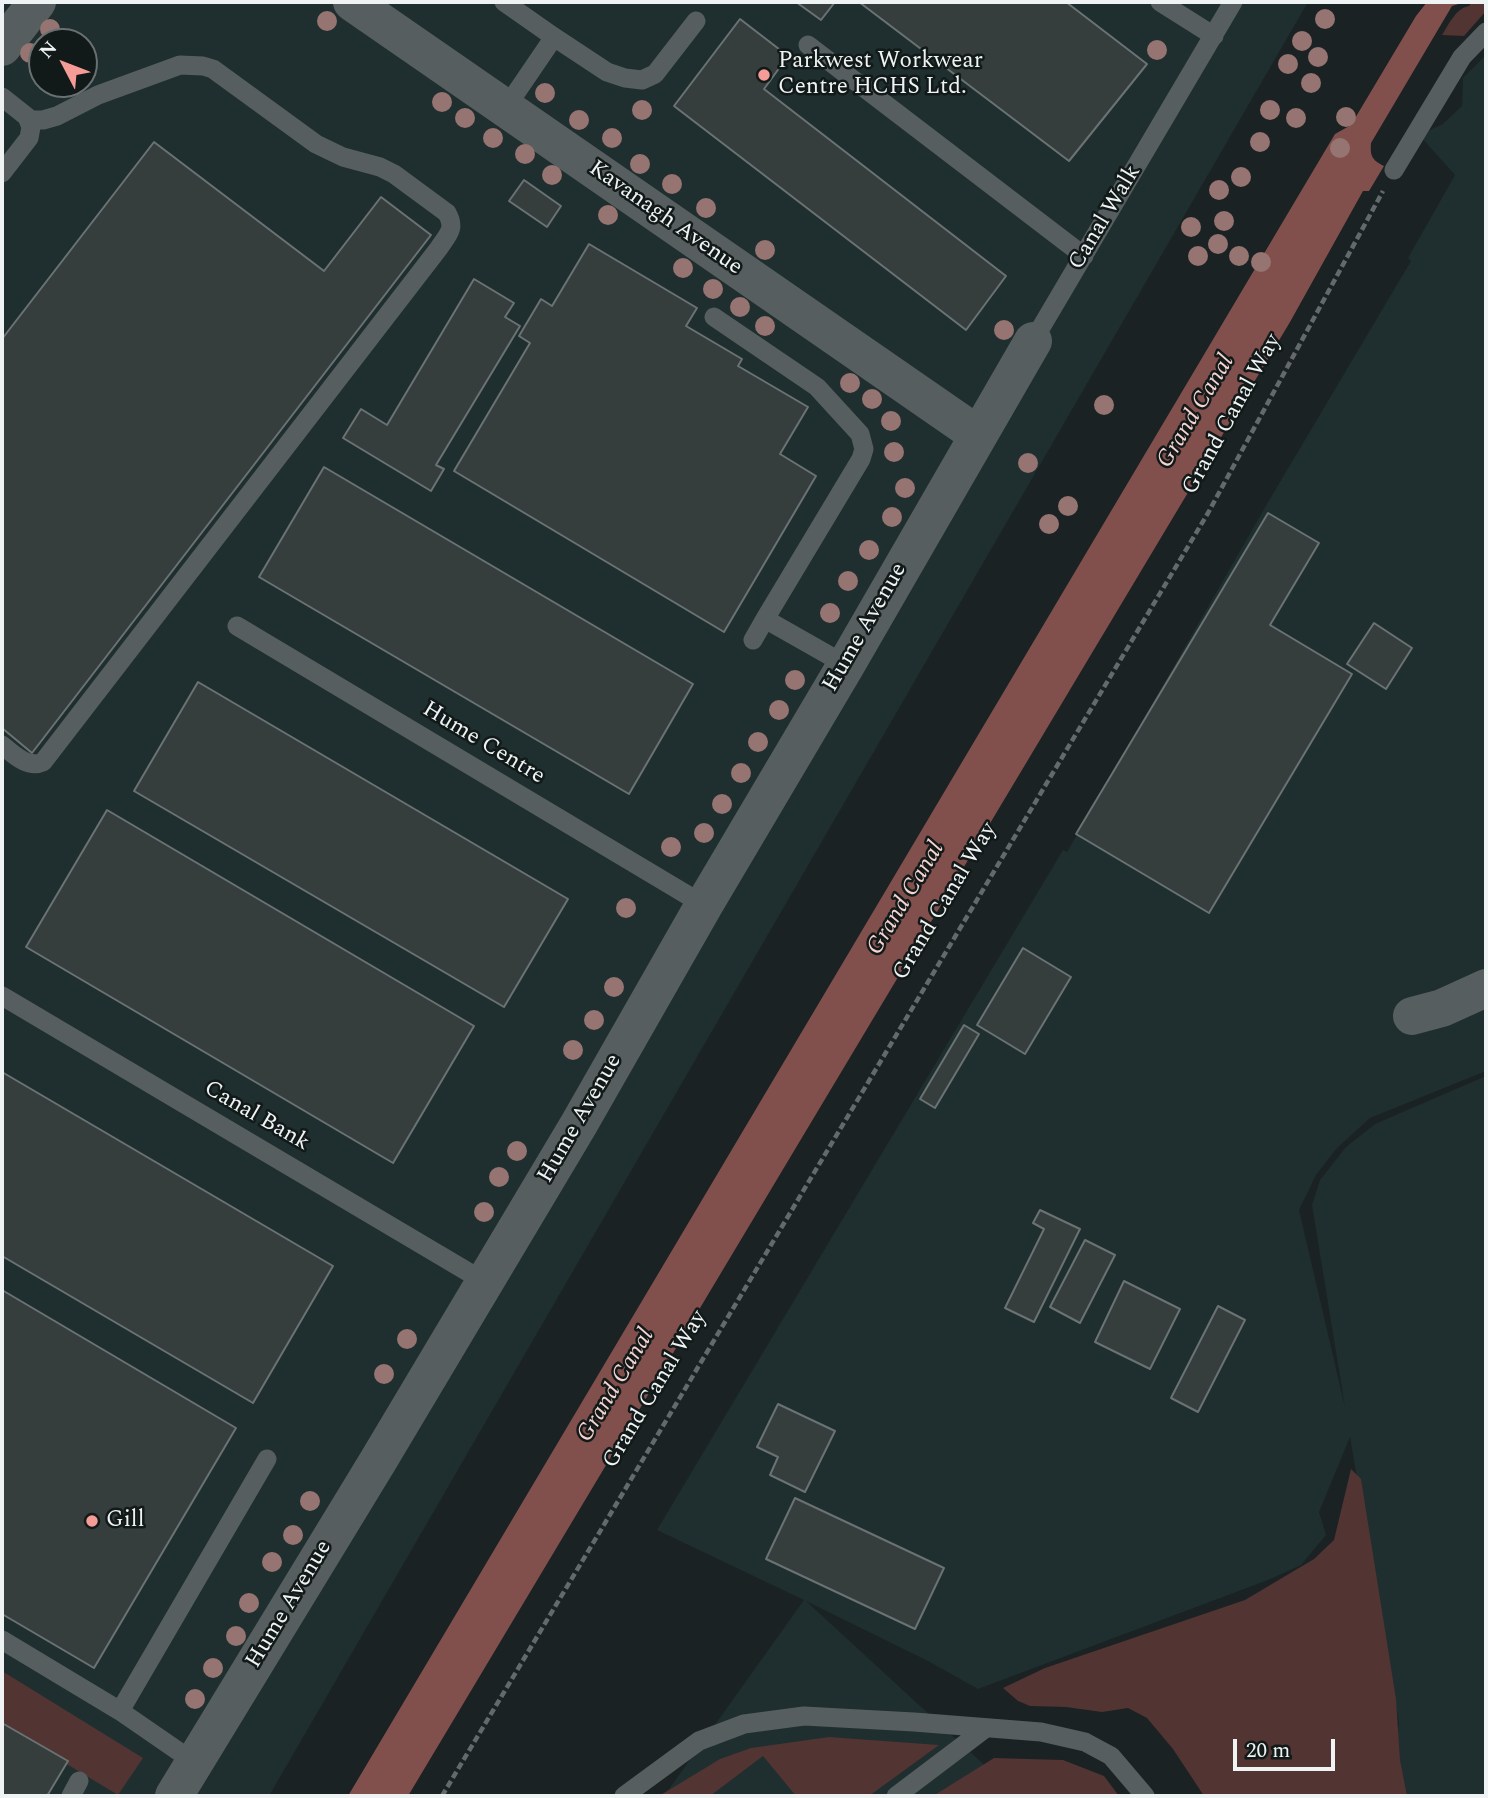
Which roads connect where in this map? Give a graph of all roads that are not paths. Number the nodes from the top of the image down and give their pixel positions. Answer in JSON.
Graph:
{"nodes":[{"id":1,"x":37,"y":2,"type":"edge"},
{"id":2,"x":352,"y":2,"type":"edge"},
{"id":3,"x":503,"y":2,"type":"edge"},
{"id":4,"x":1160,"y":2,"type":"edge"},
{"id":5,"x":1233,"y":2,"type":"edge"},
{"id":6,"x":696,"y":21,"type":"dead end"},
{"id":7,"x":1486,"y":32,"type":"edge"},
{"id":8,"x":1214,"y":36,"type":"junction"},
{"id":9,"x":554,"y":37,"type":"junction"},
{"id":10,"x":808,"y":45,"type":"dead end"},
{"id":11,"x":2,"y":47,"type":"edge"},
{"id":12,"x":2,"y":97,"type":"edge"},
{"id":13,"x":505,"y":108,"type":"junction"},
{"id":14,"x":27,"y":117,"type":"junction"},
{"id":15,"x":1394,"y":170,"type":"road end"},
{"id":16,"x":2,"y":173,"type":"edge"},
{"id":17,"x":1084,"y":256,"type":"junction"},
{"id":18,"x":714,"y":317,"type":"dead end"},
{"id":19,"x":1033,"y":341,"type":"joint"},
{"id":20,"x":978,"y":435,"type":"junction"},
{"id":21,"x":765,"y":619,"type":"junction"},
{"id":22,"x":237,"y":626,"type":"dead end"},
{"id":23,"x":753,"y":640,"type":"dead end"},
{"id":24,"x":846,"y":665,"type":"junction"},
{"id":25,"x":2,"y":745,"type":"edge"},
{"id":26,"x":704,"y":905,"type":"junction"},
{"id":27,"x":1486,"y":988,"type":"edge"},
{"id":28,"x":2,"y":996,"type":"edge"},
{"id":29,"x":1412,"y":1016,"type":"dead end"},
{"id":30,"x":485,"y":1282,"type":"junction"},
{"id":31,"x":267,"y":1459,"type":"dead end"},
{"id":32,"x":2,"y":1640,"type":"edge"},
{"id":33,"x":120,"y":1711,"type":"junction"},
{"id":34,"x":986,"y":1728,"type":"junction"},
{"id":35,"x":194,"y":1762,"type":"junction"},
{"id":36,"x":174,"y":1796,"type":"edge"},
{"id":37,"x":624,"y":1796,"type":"edge"},
{"id":38,"x":896,"y":1796,"type":"edge"},
{"id":39,"x":1145,"y":1796,"type":"edge"}],
"edges":[{"from":1,"to":11,"type":"street"},
{"from":2,"to":13,"type":"street","name":"Kavanagh Avenue"},
{"from":3,"to":9,"type":"lane"},
{"from":4,"to":8,"type":"lane"},
{"from":5,"to":8,"type":"lane","name":"Canal Walk"},
{"from":6,"to":9,"type":"lane"},
{"from":7,"to":15,"type":"lane"},
{"from":8,"to":17,"type":"lane","name":"Canal Walk"},
{"from":9,"to":13,"type":"lane"},
{"from":10,"to":17,"type":"lane"},
{"from":12,"to":14,"type":"lane"},
{"from":13,"to":20,"type":"street","name":"Kavanagh Avenue"},
{"from":14,"to":16,"type":"lane"},
{"from":14,"to":25,"type":"lane"},
{"from":17,"to":19,"type":"lane","name":"Canal Walk"},
{"from":18,"to":21,"type":"lane"},
{"from":19,"to":20,"type":"street","name":"Canal Walk"},
{"from":20,"to":24,"type":"street","name":"Hume Avenue"},
{"from":21,"to":23,"type":"lane"},
{"from":21,"to":24,"type":"lane"},
{"from":22,"to":26,"type":"lane","name":"Hume Centre"},
{"from":24,"to":26,"type":"street","name":"Hume Avenue"},
{"from":26,"to":30,"type":"street","name":"Hume Avenue"},
{"from":27,"to":29,"type":"street"},
{"from":28,"to":30,"type":"lane","name":"Canal Bank"},
{"from":30,"to":35,"type":"street","name":"Hume Avenue"},
{"from":31,"to":33,"type":"lane"},
{"from":32,"to":33,"type":"lane"},
{"from":33,"to":35,"type":"lane"},
{"from":34,"to":37,"type":"lane"},
{"from":34,"to":38,"type":"lane"},
{"from":34,"to":39,"type":"lane"},
{"from":35,"to":36,"type":"street","name":"Hume Avenue"}]}
